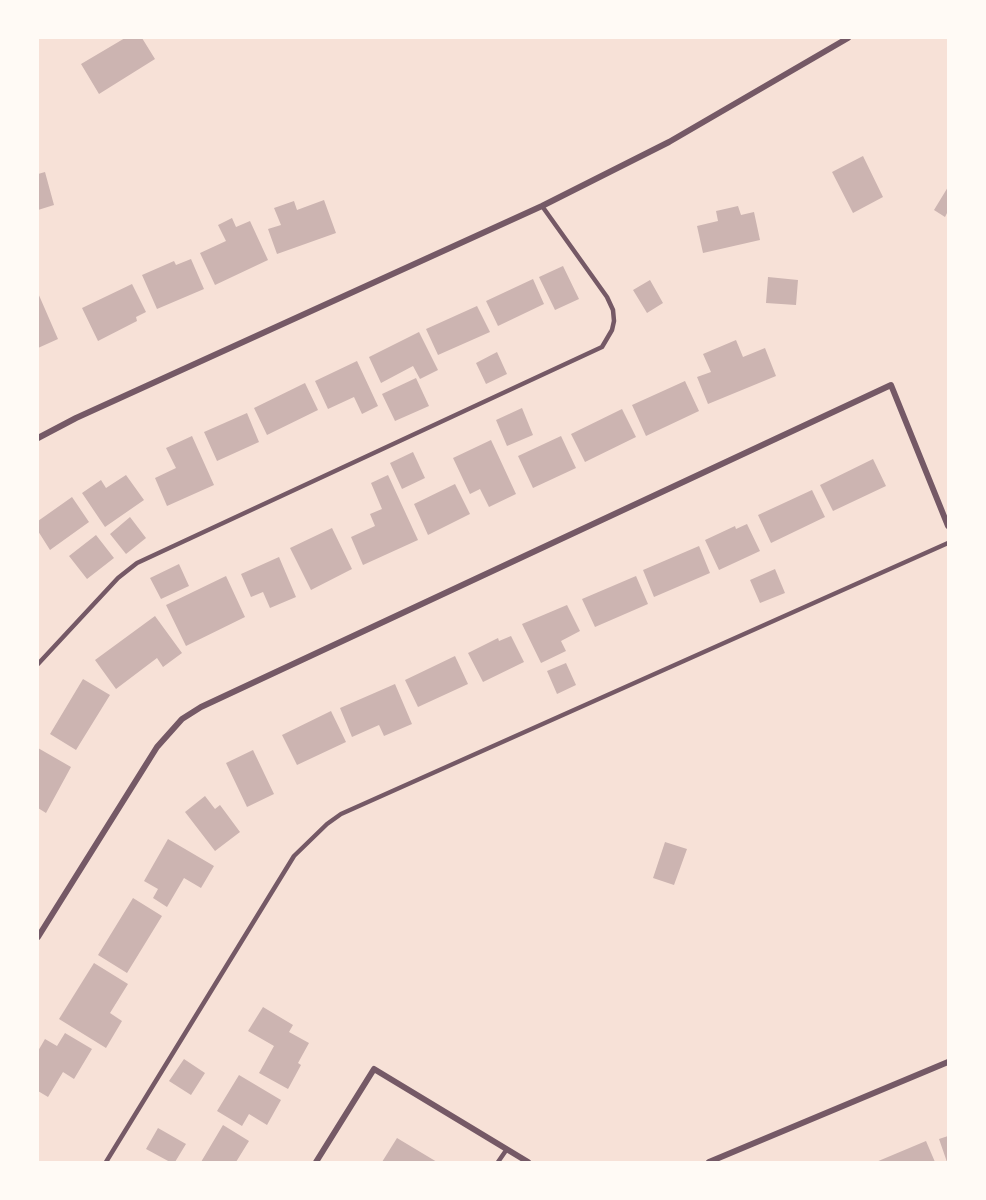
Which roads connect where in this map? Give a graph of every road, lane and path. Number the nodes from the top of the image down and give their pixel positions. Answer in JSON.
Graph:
{"nodes":[{"id":1,"x":848,"y":38,"type":"edge"},
{"id":2,"x":542,"y":206,"type":"junction"},
{"id":3,"x":38,"y":438,"type":"edge"},
{"id":4,"x":948,"y":526,"type":"edge"},
{"id":5,"x":948,"y":543,"type":"edge"},
{"id":6,"x":38,"y":664,"type":"edge"},
{"id":7,"x":38,"y":938,"type":"edge"},
{"id":8,"x":948,"y":1062,"type":"edge"},
{"id":9,"x":507,"y":1149,"type":"junction"},
{"id":10,"x":106,"y":1162,"type":"edge"},
{"id":11,"x":316,"y":1162,"type":"edge"},
{"id":12,"x":498,"y":1162,"type":"edge"},
{"id":13,"x":528,"y":1162,"type":"edge"},
{"id":14,"x":709,"y":1162,"type":"edge"}],
"edges":[{"from":1,"to":2,"type":"street"},
{"from":2,"to":3,"type":"street"},
{"from":2,"to":6,"type":"lane"},
{"from":4,"to":7,"type":"street"},
{"from":5,"to":10,"type":"lane"},
{"from":8,"to":14,"type":"street"},
{"from":9,"to":11,"type":"street"},
{"from":9,"to":12,"type":"lane"},
{"from":9,"to":13,"type":"street"}]}
